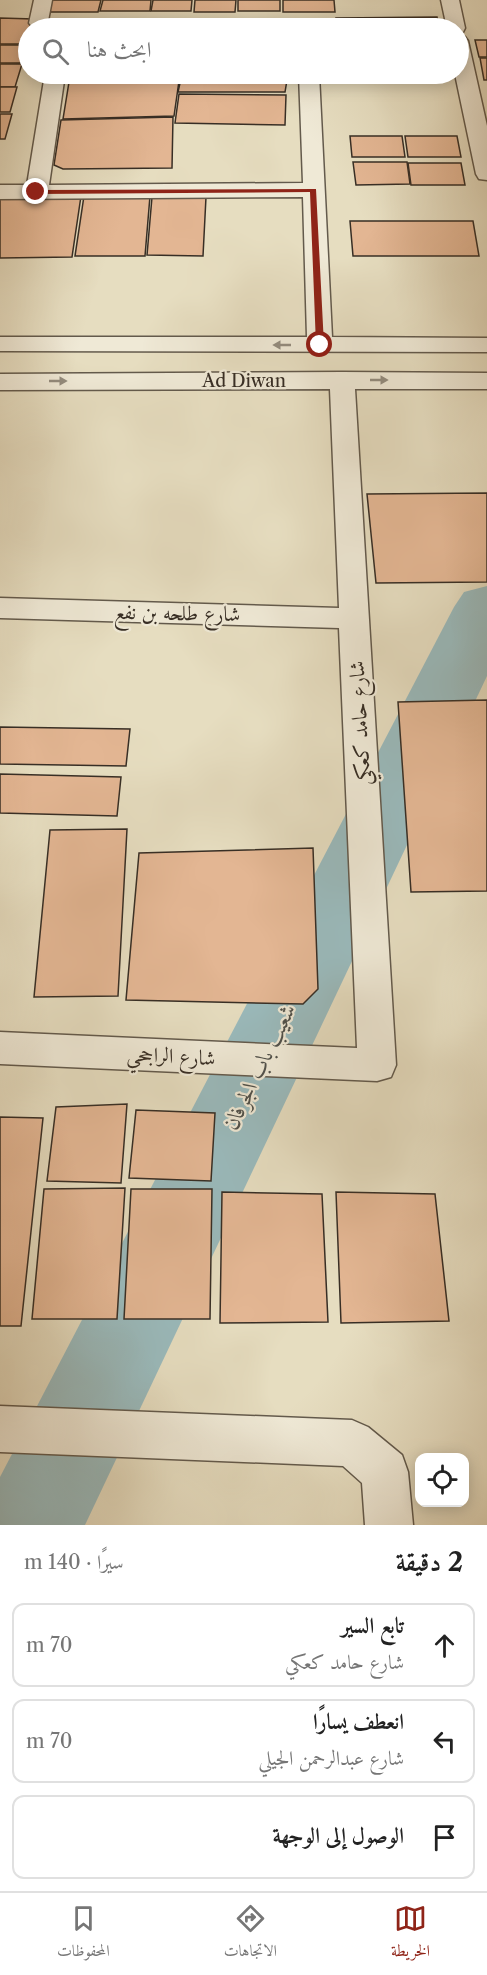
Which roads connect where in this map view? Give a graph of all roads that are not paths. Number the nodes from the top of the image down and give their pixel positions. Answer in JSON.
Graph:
{"nodes":[{"id":1,"x":43,"y":0,"type":"edge"},
{"id":2,"x":450,"y":0,"type":"edge"},
{"id":3,"x":39,"y":18,"type":"edge"},
{"id":4,"x":454,"y":18,"type":"edge"},
{"id":5,"x":53,"y":84,"type":"edge"},
{"id":6,"x":309,"y":84,"type":"edge"},
{"id":7,"x":468,"y":84,"type":"edge"},
{"id":8,"x":487,"y":174,"type":"edge"},
{"id":9,"x":314,"y":190,"type":"junction"},
{"id":10,"x":0,"y":192,"type":"edge"},
{"id":11,"x":36,"y":192,"type":"junction"},
{"id":12,"x":0,"y":344,"type":"edge"},
{"id":13,"x":320,"y":345,"type":"junction"},
{"id":14,"x":487,"y":345,"type":"edge"},
{"id":15,"x":342,"y":380,"type":"junction"},
{"id":16,"x":487,"y":381,"type":"edge"},
{"id":17,"x":0,"y":382,"type":"edge"},
{"id":18,"x":0,"y":608,"type":"edge"},
{"id":19,"x":354,"y":618,"type":"junction"},
{"id":20,"x":0,"y":1048,"type":"edge"},
{"id":21,"x":377,"y":1065,"type":"joint"},
{"id":22,"x":0,"y":1429,"type":"edge"},
{"id":23,"x":389,"y":1525,"type":"edge"}],
"edges":[{"from":1,"to":3,"type":"street"},
{"from":2,"to":4,"type":"street"},
{"from":5,"to":11,"type":"street"},
{"from":6,"to":9,"type":"street"},
{"from":7,"to":8,"type":"street"},
{"from":9,"to":11,"type":"street"},
{"from":9,"to":13,"type":"street"},
{"from":10,"to":11,"type":"street"},
{"from":13,"to":12,"type":"street","name":"Ad Diwan","one_way":true},
{"from":13,"to":14,"type":"street","name":"Ad Diwan"},
{"from":15,"to":16,"type":"street","name":"Ad Diwan","one_way":true},
{"from":17,"to":15,"type":"street","name":"Ad Diwan","one_way":true},
{"from":15,"to":19,"type":"street","name":"شارع حامد كعكي"},
{"from":18,"to":19,"type":"street","name":"شارع طلحه بن نفع"},
{"from":19,"to":21,"type":"street","name":"شارع حامد كعكي"},
{"from":20,"to":21,"type":"street","name":"شارع الراجحي"},
{"from":22,"to":23,"type":"street"}]}
